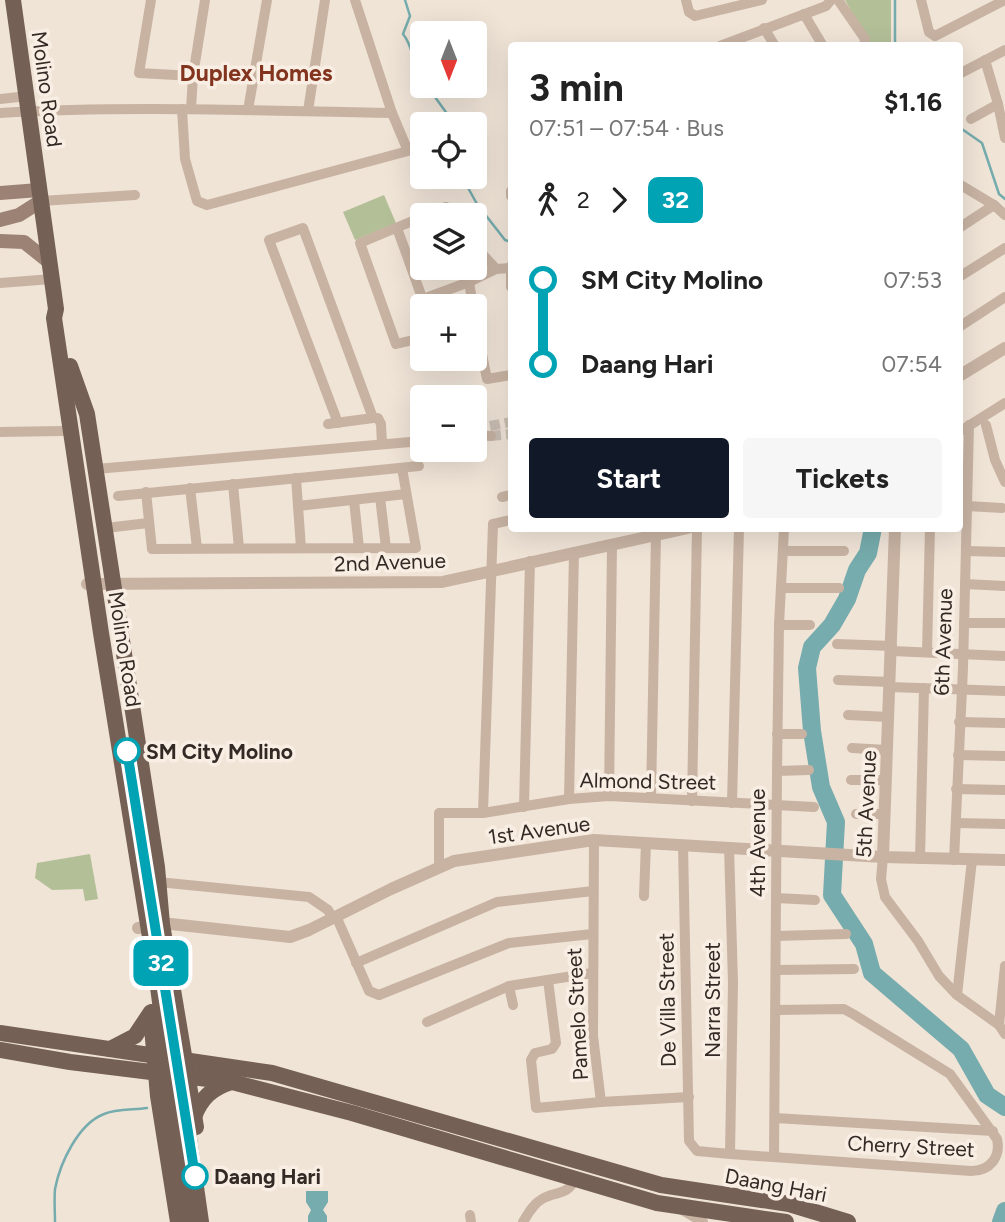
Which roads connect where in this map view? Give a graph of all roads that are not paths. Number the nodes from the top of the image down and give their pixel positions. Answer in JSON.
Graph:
{"nodes":[{"id":1,"x":13,"y":0,"type":"edge"},
{"id":2,"x":151,"y":0,"type":"edge"},
{"id":3,"x":205,"y":0,"type":"edge"},
{"id":4,"x":267,"y":0,"type":"edge"},
{"id":5,"x":325,"y":0,"type":"edge"},
{"id":6,"x":355,"y":0,"type":"edge"},
{"id":7,"x":686,"y":0,"type":"edge"},
{"id":8,"x":762,"y":0,"type":"edge"},
{"id":9,"x":831,"y":0,"type":"edge"},
{"id":10,"x":838,"y":0,"type":"edge"},
{"id":11,"x":922,"y":0,"type":"edge"},
{"id":12,"x":1005,"y":0,"type":"edge"},
{"id":13,"x":804,"y":14,"type":"junction"},
{"id":14,"x":764,"y":29,"type":"junction"},
{"id":15,"x":732,"y":42,"type":"edge"},
{"id":16,"x":772,"y":42,"type":"edge"},
{"id":17,"x":821,"y":42,"type":"edge"},
{"id":18,"x":865,"y":42,"type":"edge"},
{"id":19,"x":1005,"y":50,"type":"edge"},
{"id":20,"x":985,"y":60,"type":"junction"},
{"id":21,"x":963,"y":72,"type":"edge"},
{"id":22,"x":193,"y":76,"type":"junction"},
{"id":23,"x":0,"y":99,"type":"edge"},
{"id":24,"x":29,"y":103,"type":"junction"},
{"id":25,"x":998,"y":104,"type":"junction"},
{"id":26,"x":187,"y":109,"type":"junction"},
{"id":27,"x":248,"y":110,"type":"junction"},
{"id":28,"x":307,"y":111,"type":"junction"},
{"id":29,"x":0,"y":113,"type":"edge"},
{"id":30,"x":392,"y":113,"type":"junction"},
{"id":31,"x":971,"y":119,"type":"dead end"},
{"id":32,"x":1005,"y":138,"type":"edge"},
{"id":33,"x":963,"y":186,"type":"edge"},
{"id":34,"x":0,"y":193,"type":"edge"},
{"id":35,"x":135,"y":195,"type":"dead end"},
{"id":36,"x":40,"y":196,"type":"junction"},
{"id":37,"x":994,"y":205,"type":"junction"},
{"id":38,"x":1005,"y":215,"type":"edge"},
{"id":39,"x":0,"y":220,"type":"edge"},
{"id":40,"x":410,"y":222,"type":"edge"},
{"id":41,"x":963,"y":225,"type":"edge"},
{"id":42,"x":397,"y":228,"type":"junction"},
{"id":43,"x":0,"y":242,"type":"edge"},
{"id":44,"x":1005,"y":248,"type":"edge"},
{"id":45,"x":487,"y":259,"type":"edge"},
{"id":46,"x":49,"y":262,"type":"junction"},
{"id":47,"x":410,"y":263,"type":"edge"},
{"id":48,"x":508,"y":267,"type":"edge"},
{"id":49,"x":496,"y":269,"type":"junction"},
{"id":50,"x":963,"y":274,"type":"edge"},
{"id":51,"x":52,"y":279,"type":"junction"},
{"id":52,"x":468,"y":282,"type":"junction"},
{"id":53,"x":0,"y":283,"type":"edge"},
{"id":54,"x":443,"y":294,"type":"edge"},
{"id":55,"x":470,"y":294,"type":"edge"},
{"id":56,"x":1005,"y":297,"type":"edge"},
{"id":57,"x":56,"y":309,"type":"junction"},
{"id":58,"x":963,"y":324,"type":"edge"},
{"id":59,"x":57,"y":332,"type":"junction"},
{"id":60,"x":410,"y":341,"type":"edge"},
{"id":61,"x":1005,"y":348,"type":"edge"},
{"id":62,"x":68,"y":361,"type":"junction"},
{"id":63,"x":485,"y":371,"type":"edge"},
{"id":64,"x":963,"y":374,"type":"edge"},
{"id":65,"x":508,"y":376,"type":"edge"},
{"id":66,"x":69,"y":391,"type":"junction"},
{"id":67,"x":1005,"y":403,"type":"edge"},
{"id":68,"x":373,"y":418,"type":"junction"},
{"id":69,"x":969,"y":425,"type":"junction"},
{"id":70,"x":986,"y":425,"type":"dead end"},
{"id":71,"x":963,"y":429,"type":"edge"},
{"id":72,"x":63,"y":431,"type":"junction"},
{"id":73,"x":491,"y":431,"type":"tunnel mouth"},
{"id":74,"x":0,"y":432,"type":"edge"},
{"id":75,"x":487,"y":432,"type":"edge"},
{"id":76,"x":410,"y":442,"type":"edge"},
{"id":77,"x":382,"y":444,"type":"junction"},
{"id":78,"x":419,"y":466,"type":"dead end"},
{"id":79,"x":402,"y":468,"type":"junction"},
{"id":80,"x":96,"y":469,"type":"junction"},
{"id":81,"x":296,"y":478,"type":"junction"},
{"id":82,"x":1005,"y":482,"type":"edge"},
{"id":83,"x":233,"y":484,"type":"junction"},
{"id":84,"x":190,"y":488,"type":"junction"},
{"id":85,"x":146,"y":492,"type":"junction"},
{"id":86,"x":406,"y":494,"type":"junction"},
{"id":87,"x":118,"y":496,"type":"dead end"},
{"id":88,"x":380,"y":497,"type":"junction"},
{"id":89,"x":354,"y":500,"type":"junction"},
{"id":90,"x":298,"y":506,"type":"junction"},
{"id":91,"x":967,"y":506,"type":"junction"},
{"id":92,"x":1002,"y":508,"type":"dead end"},
{"id":93,"x":508,"y":521,"type":"edge"},
{"id":94,"x":148,"y":523,"type":"junction"},
{"id":95,"x":106,"y":527,"type":"junction"},
{"id":96,"x":672,"y":532,"type":"edge"},
{"id":97,"x":697,"y":532,"type":"edge"},
{"id":98,"x":739,"y":532,"type":"edge"},
{"id":99,"x":784,"y":532,"type":"edge"},
{"id":100,"x":895,"y":532,"type":"edge"},
{"id":101,"x":930,"y":532,"type":"edge"},
{"id":102,"x":656,"y":536,"type":"junction"},
{"id":103,"x":612,"y":544,"type":"junction"},
{"id":104,"x":197,"y":548,"type":"junction"},
{"id":105,"x":239,"y":548,"type":"junction"},
{"id":106,"x":300,"y":548,"type":"junction"},
{"id":107,"x":359,"y":548,"type":"junction"},
{"id":108,"x":386,"y":548,"type":"junction"},
{"id":109,"x":783,"y":551,"type":"junction"},
{"id":110,"x":844,"y":551,"type":"dead end"},
{"id":111,"x":966,"y":551,"type":"junction"},
{"id":112,"x":574,"y":552,"type":"junction"},
{"id":113,"x":1005,"y":552,"type":"edge"},
{"id":114,"x":530,"y":561,"type":"junction"},
{"id":115,"x":491,"y":571,"type":"junction"},
{"id":116,"x":87,"y":584,"type":"junction"},
{"id":117,"x":114,"y":584,"type":"junction"},
{"id":118,"x":965,"y":584,"type":"junction"},
{"id":119,"x":1005,"y":586,"type":"edge"},
{"id":120,"x":782,"y":588,"type":"junction"},
{"id":121,"x":839,"y":588,"type":"dead end"},
{"id":122,"x":964,"y":623,"type":"junction"},
{"id":123,"x":1005,"y":623,"type":"edge"},
{"id":124,"x":779,"y":625,"type":"junction"},
{"id":125,"x":810,"y":625,"type":"dead end"},
{"id":126,"x":837,"y":644,"type":"dead end"},
{"id":127,"x":892,"y":649,"type":"junction"},
{"id":128,"x":927,"y":652,"type":"junction"},
{"id":129,"x":963,"y":654,"type":"junction"},
{"id":130,"x":1005,"y":656,"type":"edge"},
{"id":131,"x":838,"y":680,"type":"dead end"},
{"id":132,"x":890,"y":684,"type":"junction"},
{"id":133,"x":924,"y":688,"type":"junction"},
{"id":134,"x":961,"y":689,"type":"junction"},
{"id":135,"x":1005,"y":691,"type":"edge"},
{"id":136,"x":848,"y":715,"type":"dead end"},
{"id":137,"x":889,"y":717,"type":"junction"},
{"id":138,"x":959,"y":722,"type":"junction"},
{"id":139,"x":1005,"y":723,"type":"edge"},
{"id":140,"x":777,"y":734,"type":"junction"},
{"id":141,"x":802,"y":734,"type":"dead end"},
{"id":142,"x":852,"y":748,"type":"dead end"},
{"id":143,"x":887,"y":750,"type":"junction"},
{"id":144,"x":958,"y":755,"type":"junction"},
{"id":145,"x":1005,"y":756,"type":"edge"},
{"id":146,"x":809,"y":770,"type":"dead end"},
{"id":147,"x":777,"y":771,"type":"junction"},
{"id":148,"x":851,"y":780,"type":"dead end"},
{"id":149,"x":886,"y":780,"type":"junction"},
{"id":150,"x":956,"y":789,"type":"junction"},
{"id":151,"x":1005,"y":790,"type":"edge"},
{"id":152,"x":609,"y":796,"type":"junction"},
{"id":153,"x":651,"y":797,"type":"junction"},
{"id":154,"x":569,"y":799,"type":"junction"},
{"id":155,"x":692,"y":801,"type":"junction"},
{"id":156,"x":732,"y":803,"type":"junction"},
{"id":157,"x":777,"y":806,"type":"junction"},
{"id":158,"x":524,"y":807,"type":"junction"},
{"id":159,"x":814,"y":807,"type":"dead end"},
{"id":160,"x":483,"y":813,"type":"junction"},
{"id":161,"x":856,"y":814,"type":"dead end"},
{"id":162,"x":885,"y":814,"type":"junction"},
{"id":163,"x":956,"y":823,"type":"junction"},
{"id":164,"x":1005,"y":824,"type":"edge"},
{"id":165,"x":594,"y":840,"type":"junction"},
{"id":166,"x":646,"y":843,"type":"junction"},
{"id":167,"x":683,"y":845,"type":"junction"},
{"id":168,"x":729,"y":847,"type":"junction"},
{"id":169,"x":777,"y":850,"type":"junction"},
{"id":170,"x":883,"y":857,"type":"junction"},
{"id":171,"x":920,"y":859,"type":"junction"},
{"id":172,"x":954,"y":860,"type":"junction"},
{"id":173,"x":972,"y":860,"type":"junction"},
{"id":174,"x":1005,"y":860,"type":"edge"},
{"id":175,"x":439,"y":868,"type":"junction"},
{"id":176,"x":158,"y":882,"type":"junction"},
{"id":177,"x":593,"y":891,"type":"junction"},
{"id":178,"x":644,"y":896,"type":"dead end"},
{"id":179,"x":776,"y":898,"type":"junction"},
{"id":180,"x":815,"y":900,"type":"dead end"},
{"id":181,"x":334,"y":917,"type":"junction"},
{"id":182,"x":162,"y":924,"type":"junction"},
{"id":183,"x":138,"y":928,"type":"junction"},
{"id":184,"x":592,"y":934,"type":"junction"},
{"id":185,"x":846,"y":934,"type":"dead end"},
{"id":186,"x":776,"y":936,"type":"junction"},
{"id":187,"x":356,"y":963,"type":"junction"},
{"id":188,"x":1005,"y":966,"type":"edge"},
{"id":189,"x":777,"y":970,"type":"junction"},
{"id":190,"x":855,"y":970,"type":"dead end"},
{"id":191,"x":592,"y":973,"type":"junction"},
{"id":192,"x":548,"y":980,"type":"junction"},
{"id":193,"x":509,"y":986,"type":"junction"},
{"id":194,"x":957,"y":995,"type":"junction"},
{"id":195,"x":513,"y":1005,"type":"dead end"},
{"id":196,"x":777,"y":1010,"type":"junction"},
{"id":197,"x":151,"y":1012,"type":"junction"},
{"id":198,"x":427,"y":1022,"type":"dead end"},
{"id":199,"x":1002,"y":1030,"type":"edge"},
{"id":200,"x":0,"y":1033,"type":"edge"},
{"id":201,"x":110,"y":1049,"type":"junction"},
{"id":202,"x":0,"y":1050,"type":"edge"},
{"id":203,"x":184,"y":1060,"type":"junction"},
{"id":204,"x":156,"y":1064,"type":"junction"},
{"id":205,"x":187,"y":1077,"type":"junction"},
{"id":206,"x":232,"y":1082,"type":"junction"},
{"id":207,"x":325,"y":1087,"type":"junction"},
{"id":208,"x":356,"y":1096,"type":"junction"},
{"id":209,"x":689,"y":1097,"type":"junction"},
{"id":210,"x":601,"y":1101,"type":"junction"},
{"id":211,"x":319,"y":1104,"type":"junction"},
{"id":212,"x":352,"y":1113,"type":"junction"},
{"id":213,"x":193,"y":1114,"type":"junction"},
{"id":214,"x":775,"y":1118,"type":"junction"},
{"id":215,"x":993,"y":1131,"type":"junction"},
{"id":216,"x":461,"y":1137,"type":"junction"},
{"id":217,"x":696,"y":1151,"type":"joint"},
{"id":218,"x":730,"y":1154,"type":"junction"},
{"id":219,"x":774,"y":1157,"type":"junction"},
{"id":220,"x":545,"y":1161,"type":"junction"},
{"id":221,"x":575,"y":1178,"type":"junction"},
{"id":222,"x":678,"y":1188,"type":"junction"},
{"id":223,"x":677,"y":1206,"type":"junction"},
{"id":224,"x":178,"y":1222,"type":"edge"},
{"id":225,"x":189,"y":1222,"type":"edge"},
{"id":226,"x":201,"y":1222,"type":"edge"},
{"id":227,"x":211,"y":1222,"type":"edge"},
{"id":228,"x":523,"y":1222,"type":"edge"},
{"id":229,"x":703,"y":1222,"type":"edge"},
{"id":230,"x":786,"y":1222,"type":"edge"},
{"id":231,"x":848,"y":1222,"type":"edge"}],
"edges":[{"from":1,"to":24,"type":"main road","name":"Molino Road"},
{"from":2,"to":22,"type":"street"},
{"from":3,"to":22,"type":"street"},
{"from":4,"to":27,"type":"street"},
{"from":5,"to":28,"type":"street"},
{"from":6,"to":30,"type":"street"},
{"from":7,"to":8,"type":"street"},
{"from":9,"to":13,"type":"street"},
{"from":10,"to":18,"type":"street"},
{"from":11,"to":12,"type":"street"},
{"from":13,"to":14,"type":"street"},
{"from":13,"to":17,"type":"street"},
{"from":14,"to":15,"type":"street"},
{"from":14,"to":16,"type":"street"},
{"from":19,"to":20,"type":"street"},
{"from":20,"to":21,"type":"street"},
{"from":20,"to":25,"type":"street"},
{"from":22,"to":26,"type":"street"},
{"from":23,"to":24,"type":"street"},
{"from":24,"to":26,"type":"street"},
{"from":24,"to":29,"type":"street"},
{"from":24,"to":36,"type":"main road","name":"Molino Road"},
{"from":25,"to":31,"type":"street"},
{"from":25,"to":32,"type":"street"},
{"from":26,"to":27,"type":"street"},
{"from":26,"to":30,"type":"street"},
{"from":27,"to":28,"type":"street"},
{"from":28,"to":30,"type":"street"},
{"from":33,"to":37,"type":"street"},
{"from":34,"to":36,"type":"main road"},
{"from":35,"to":36,"type":"street"},
{"from":36,"to":39,"type":"main road"},
{"from":36,"to":46,"type":"main road","name":"Molino Road"},
{"from":37,"to":38,"type":"street"},
{"from":37,"to":41,"type":"street"},
{"from":40,"to":42,"type":"street"},
{"from":42,"to":47,"type":"street"},
{"from":42,"to":60,"type":"street"},
{"from":43,"to":46,"type":"main road"},
{"from":44,"to":50,"type":"street"},
{"from":45,"to":49,"type":"street"},
{"from":46,"to":51,"type":"main road","name":"Molino Road"},
{"from":48,"to":49,"type":"street"},
{"from":49,"to":52,"type":"street"},
{"from":51,"to":53,"type":"street"},
{"from":51,"to":57,"type":"main road","name":"Molino Road"},
{"from":52,"to":54,"type":"street"},
{"from":52,"to":55,"type":"street"},
{"from":56,"to":58,"type":"street"},
{"from":57,"to":59,"type":"main road","name":"Molino Road"},
{"from":57,"to":62,"type":"main road","name":"Molino Road"},
{"from":59,"to":66,"type":"main road","name":"Molino Road"},
{"from":59,"to":72,"type":"main road","name":"Molino Road"},
{"from":61,"to":64,"type":"street"},
{"from":62,"to":66,"type":"main road","name":"Molino Road"},
{"from":62,"to":80,"type":"main road","name":"Molino Road"},
{"from":63,"to":65,"type":"street"},
{"from":66,"to":225,"type":"main road","name":"Molino Road"},
{"from":66,"to":226,"type":"main road","name":"Molino Road"},
{"from":67,"to":69,"type":"street"},
{"from":68,"to":68,"type":"street"},
{"from":68,"to":77,"type":"street"},
{"from":69,"to":71,"type":"street"},
{"from":69,"to":91,"type":"street","name":"6th Avenue"},
{"from":70,"to":82,"type":"street"},
{"from":72,"to":74,"type":"street"},
{"from":72,"to":116,"type":"main road","name":"Molino Road"},
{"from":73,"to":75,"type":"street"},
{"from":76,"to":77,"type":"street"},
{"from":77,"to":80,"type":"street"},
{"from":78,"to":79,"type":"street"},
{"from":79,"to":81,"type":"street"},
{"from":79,"to":86,"type":"street"},
{"from":80,"to":95,"type":"main road","name":"Molino Road"},
{"from":81,"to":83,"type":"street"},
{"from":81,"to":90,"type":"street"},
{"from":83,"to":84,"type":"street"},
{"from":83,"to":105,"type":"street"},
{"from":84,"to":85,"type":"street"},
{"from":84,"to":104,"type":"street"},
{"from":85,"to":87,"type":"street"},
{"from":85,"to":94,"type":"street"},
{"from":86,"to":88,"type":"street"},
{"from":86,"to":108,"type":"street"},
{"from":88,"to":89,"type":"street"},
{"from":88,"to":108,"type":"street"},
{"from":89,"to":90,"type":"street"},
{"from":89,"to":107,"type":"street"},
{"from":90,"to":106,"type":"street"},
{"from":91,"to":92,"type":"street"},
{"from":91,"to":111,"type":"street","name":"6th Avenue"},
{"from":93,"to":115,"type":"street"},
{"from":94,"to":95,"type":"street"},
{"from":94,"to":104,"type":"street"},
{"from":95,"to":117,"type":"main road","name":"Molino Road"},
{"from":96,"to":102,"type":"street","name":"2nd Avenue"},
{"from":97,"to":155,"type":"street"},
{"from":98,"to":156,"type":"street"},
{"from":99,"to":109,"type":"street","name":"4th Avenue"},
{"from":100,"to":127,"type":"street","name":"5th Avenue"},
{"from":101,"to":128,"type":"street"},
{"from":102,"to":103,"type":"street","name":"2nd Avenue"},
{"from":102,"to":153,"type":"street"},
{"from":103,"to":112,"type":"street","name":"2nd Avenue"},
{"from":103,"to":152,"type":"street"},
{"from":104,"to":105,"type":"street"},
{"from":105,"to":106,"type":"street"},
{"from":106,"to":107,"type":"street"},
{"from":107,"to":108,"type":"street"},
{"from":109,"to":110,"type":"street"},
{"from":109,"to":120,"type":"street","name":"4th Avenue"},
{"from":111,"to":113,"type":"street"},
{"from":111,"to":118,"type":"street","name":"6th Avenue"},
{"from":112,"to":114,"type":"street","name":"2nd Avenue"},
{"from":112,"to":154,"type":"street"},
{"from":114,"to":115,"type":"street","name":"2nd Avenue"},
{"from":114,"to":158,"type":"street"},
{"from":115,"to":117,"type":"street","name":"2nd Avenue"},
{"from":115,"to":160,"type":"street"},
{"from":116,"to":117,"type":"street","name":"2nd Avenue"},
{"from":116,"to":183,"type":"main road","name":"Molino Road"},
{"from":117,"to":176,"type":"main road","name":"Molino Road"},
{"from":118,"to":119,"type":"street"},
{"from":118,"to":122,"type":"street","name":"6th Avenue"},
{"from":120,"to":121,"type":"street"},
{"from":120,"to":124,"type":"street","name":"4th Avenue"},
{"from":122,"to":123,"type":"street"},
{"from":122,"to":129,"type":"street","name":"6th Avenue"},
{"from":124,"to":125,"type":"street"},
{"from":124,"to":140,"type":"street","name":"4th Avenue"},
{"from":126,"to":127,"type":"street"},
{"from":127,"to":128,"type":"street"},
{"from":127,"to":132,"type":"street","name":"5th Avenue"},
{"from":128,"to":129,"type":"street"},
{"from":129,"to":130,"type":"street"},
{"from":129,"to":134,"type":"street","name":"6th Avenue"},
{"from":131,"to":132,"type":"street"},
{"from":132,"to":133,"type":"street"},
{"from":132,"to":137,"type":"street","name":"5th Avenue"},
{"from":133,"to":134,"type":"street"},
{"from":133,"to":171,"type":"street"},
{"from":134,"to":135,"type":"street"},
{"from":134,"to":138,"type":"street","name":"6th Avenue"},
{"from":136,"to":137,"type":"street"},
{"from":137,"to":143,"type":"street","name":"5th Avenue"},
{"from":138,"to":139,"type":"street"},
{"from":138,"to":144,"type":"street","name":"6th Avenue"},
{"from":140,"to":141,"type":"street"},
{"from":140,"to":147,"type":"street","name":"4th Avenue"},
{"from":142,"to":143,"type":"street"},
{"from":143,"to":149,"type":"street","name":"5th Avenue"},
{"from":144,"to":145,"type":"street"},
{"from":144,"to":150,"type":"street","name":"6th Avenue"},
{"from":146,"to":147,"type":"street"},
{"from":147,"to":157,"type":"street","name":"4th Avenue"},
{"from":148,"to":149,"type":"street"},
{"from":149,"to":162,"type":"street","name":"5th Avenue"},
{"from":150,"to":151,"type":"street"},
{"from":150,"to":163,"type":"street","name":"6th Avenue"},
{"from":152,"to":153,"type":"street","name":"Almond Street"},
{"from":152,"to":154,"type":"street","name":"Almond Street"},
{"from":153,"to":155,"type":"street","name":"Almond Street"},
{"from":154,"to":158,"type":"street","name":"Almond Street"},
{"from":155,"to":156,"type":"street","name":"Almond Street"},
{"from":156,"to":157,"type":"street","name":"Almond Street"},
{"from":157,"to":159,"type":"street","name":"Almond Street"},
{"from":157,"to":169,"type":"street","name":"4th Avenue"},
{"from":158,"to":160,"type":"street","name":"Almond Street"},
{"from":160,"to":175,"type":"street","name":"Almond Street"},
{"from":161,"to":162,"type":"street"},
{"from":162,"to":170,"type":"street","name":"5th Avenue"},
{"from":163,"to":164,"type":"street"},
{"from":163,"to":172,"type":"street","name":"6th Avenue"},
{"from":165,"to":166,"type":"street","name":"1st Avenue"},
{"from":165,"to":175,"type":"street","name":"1st Avenue"},
{"from":165,"to":177,"type":"street","name":"Pamelo Street"},
{"from":166,"to":167,"type":"street","name":"1st Avenue"},
{"from":166,"to":178,"type":"street"},
{"from":167,"to":168,"type":"street","name":"1st Avenue"},
{"from":167,"to":209,"type":"street","name":"De Villa Street"},
{"from":168,"to":169,"type":"street","name":"1st Avenue"},
{"from":168,"to":218,"type":"street","name":"Narra Street"},
{"from":169,"to":170,"type":"street","name":"1st Avenue"},
{"from":169,"to":179,"type":"street","name":"4th Avenue"},
{"from":170,"to":171,"type":"street","name":"1st Avenue"},
{"from":170,"to":194,"type":"street","name":"5th Avenue"},
{"from":171,"to":172,"type":"street","name":"1st Avenue"},
{"from":172,"to":173,"type":"street","name":"1st Avenue"},
{"from":173,"to":174,"type":"street","name":"1st Avenue"},
{"from":173,"to":194,"type":"street"},
{"from":175,"to":181,"type":"street","name":"1st Avenue"},
{"from":176,"to":181,"type":"street"},
{"from":176,"to":182,"type":"main road","name":"Molino Road"},
{"from":177,"to":184,"type":"street","name":"Pamelo Street"},
{"from":177,"to":187,"type":"street"},
{"from":179,"to":180,"type":"street"},
{"from":179,"to":186,"type":"street","name":"4th Avenue"},
{"from":181,"to":182,"type":"street","name":"1st Avenue"},
{"from":181,"to":187,"type":"street"},
{"from":182,"to":183,"type":"street","name":"1st Avenue"},
{"from":182,"to":203,"type":"main road","name":"Molino Road"},
{"from":183,"to":197,"type":"main road","name":"Molino Road"},
{"from":184,"to":187,"type":"street"},
{"from":184,"to":191,"type":"street","name":"Pamelo Street"},
{"from":185,"to":186,"type":"street"},
{"from":186,"to":189,"type":"street","name":"4th Avenue"},
{"from":188,"to":199,"type":"street"},
{"from":189,"to":190,"type":"street"},
{"from":189,"to":196,"type":"street","name":"4th Avenue"},
{"from":191,"to":192,"type":"street"},
{"from":191,"to":210,"type":"street","name":"Pamelo Street"},
{"from":192,"to":193,"type":"street"},
{"from":192,"to":210,"type":"street","name":"Pamelo Street"},
{"from":193,"to":195,"type":"street"},
{"from":193,"to":198,"type":"street"},
{"from":194,"to":199,"type":"street","name":"5th Avenue"},
{"from":196,"to":214,"type":"street","name":"4th Avenue"},
{"from":196,"to":215,"type":"street","name":"Cherry Street"},
{"from":197,"to":201,"type":"main road"},
{"from":197,"to":204,"type":"main road","name":"Molino Road"},
{"from":200,"to":201,"type":"main road","name":"Daang Hari"},
{"from":201,"to":204,"type":"main road","name":"Daang Hari"},
{"from":202,"to":204,"type":"main road","name":"Daang Hari"},
{"from":203,"to":204,"type":"main road","name":"Daang Hari"},
{"from":203,"to":205,"type":"main road","name":"Molino Road"},
{"from":203,"to":207,"type":"main road","name":"Daang Hari"},
{"from":204,"to":205,"type":"main road","name":"Daang Hari"},
{"from":204,"to":224,"type":"main road","name":"Molino Road"},
{"from":205,"to":206,"type":"main road","name":"Daang Hari"},
{"from":205,"to":213,"type":"main road","name":"Molino Road"},
{"from":206,"to":211,"type":"main road","name":"Daang Hari"},
{"from":206,"to":213,"type":"main road"},
{"from":207,"to":208,"type":"main road","name":"Daang Hari"},
{"from":207,"to":211,"type":"main road"},
{"from":208,"to":212,"type":"main road"},
{"from":208,"to":216,"type":"main road","name":"Daang Hari"},
{"from":209,"to":210,"type":"street"},
{"from":209,"to":217,"type":"street","name":"De Villa Street"},
{"from":211,"to":212,"type":"main road","name":"Daang Hari"},
{"from":212,"to":216,"type":"main road","name":"Daang Hari"},
{"from":213,"to":227,"type":"main road","name":"Molino Road"},
{"from":214,"to":215,"type":"street"},
{"from":214,"to":219,"type":"street","name":"4th Avenue"},
{"from":215,"to":219,"type":"street","name":"Cherry Street"},
{"from":216,"to":220,"type":"main road","name":"Daang Hari"},
{"from":217,"to":218,"type":"street","name":"Cherry Street"},
{"from":218,"to":219,"type":"street","name":"Cherry Street"},
{"from":220,"to":221,"type":"main road","name":"Daang Hari"},
{"from":220,"to":222,"type":"main road","name":"Daang Hari"},
{"from":221,"to":223,"type":"main road","name":"Daang Hari"},
{"from":221,"to":228,"type":"street"},
{"from":222,"to":223,"type":"main road"},
{"from":222,"to":231,"type":"main road","name":"Daang Hari"},
{"from":223,"to":229,"type":"street"},
{"from":223,"to":230,"type":"main road","name":"Daang Hari"}]}
